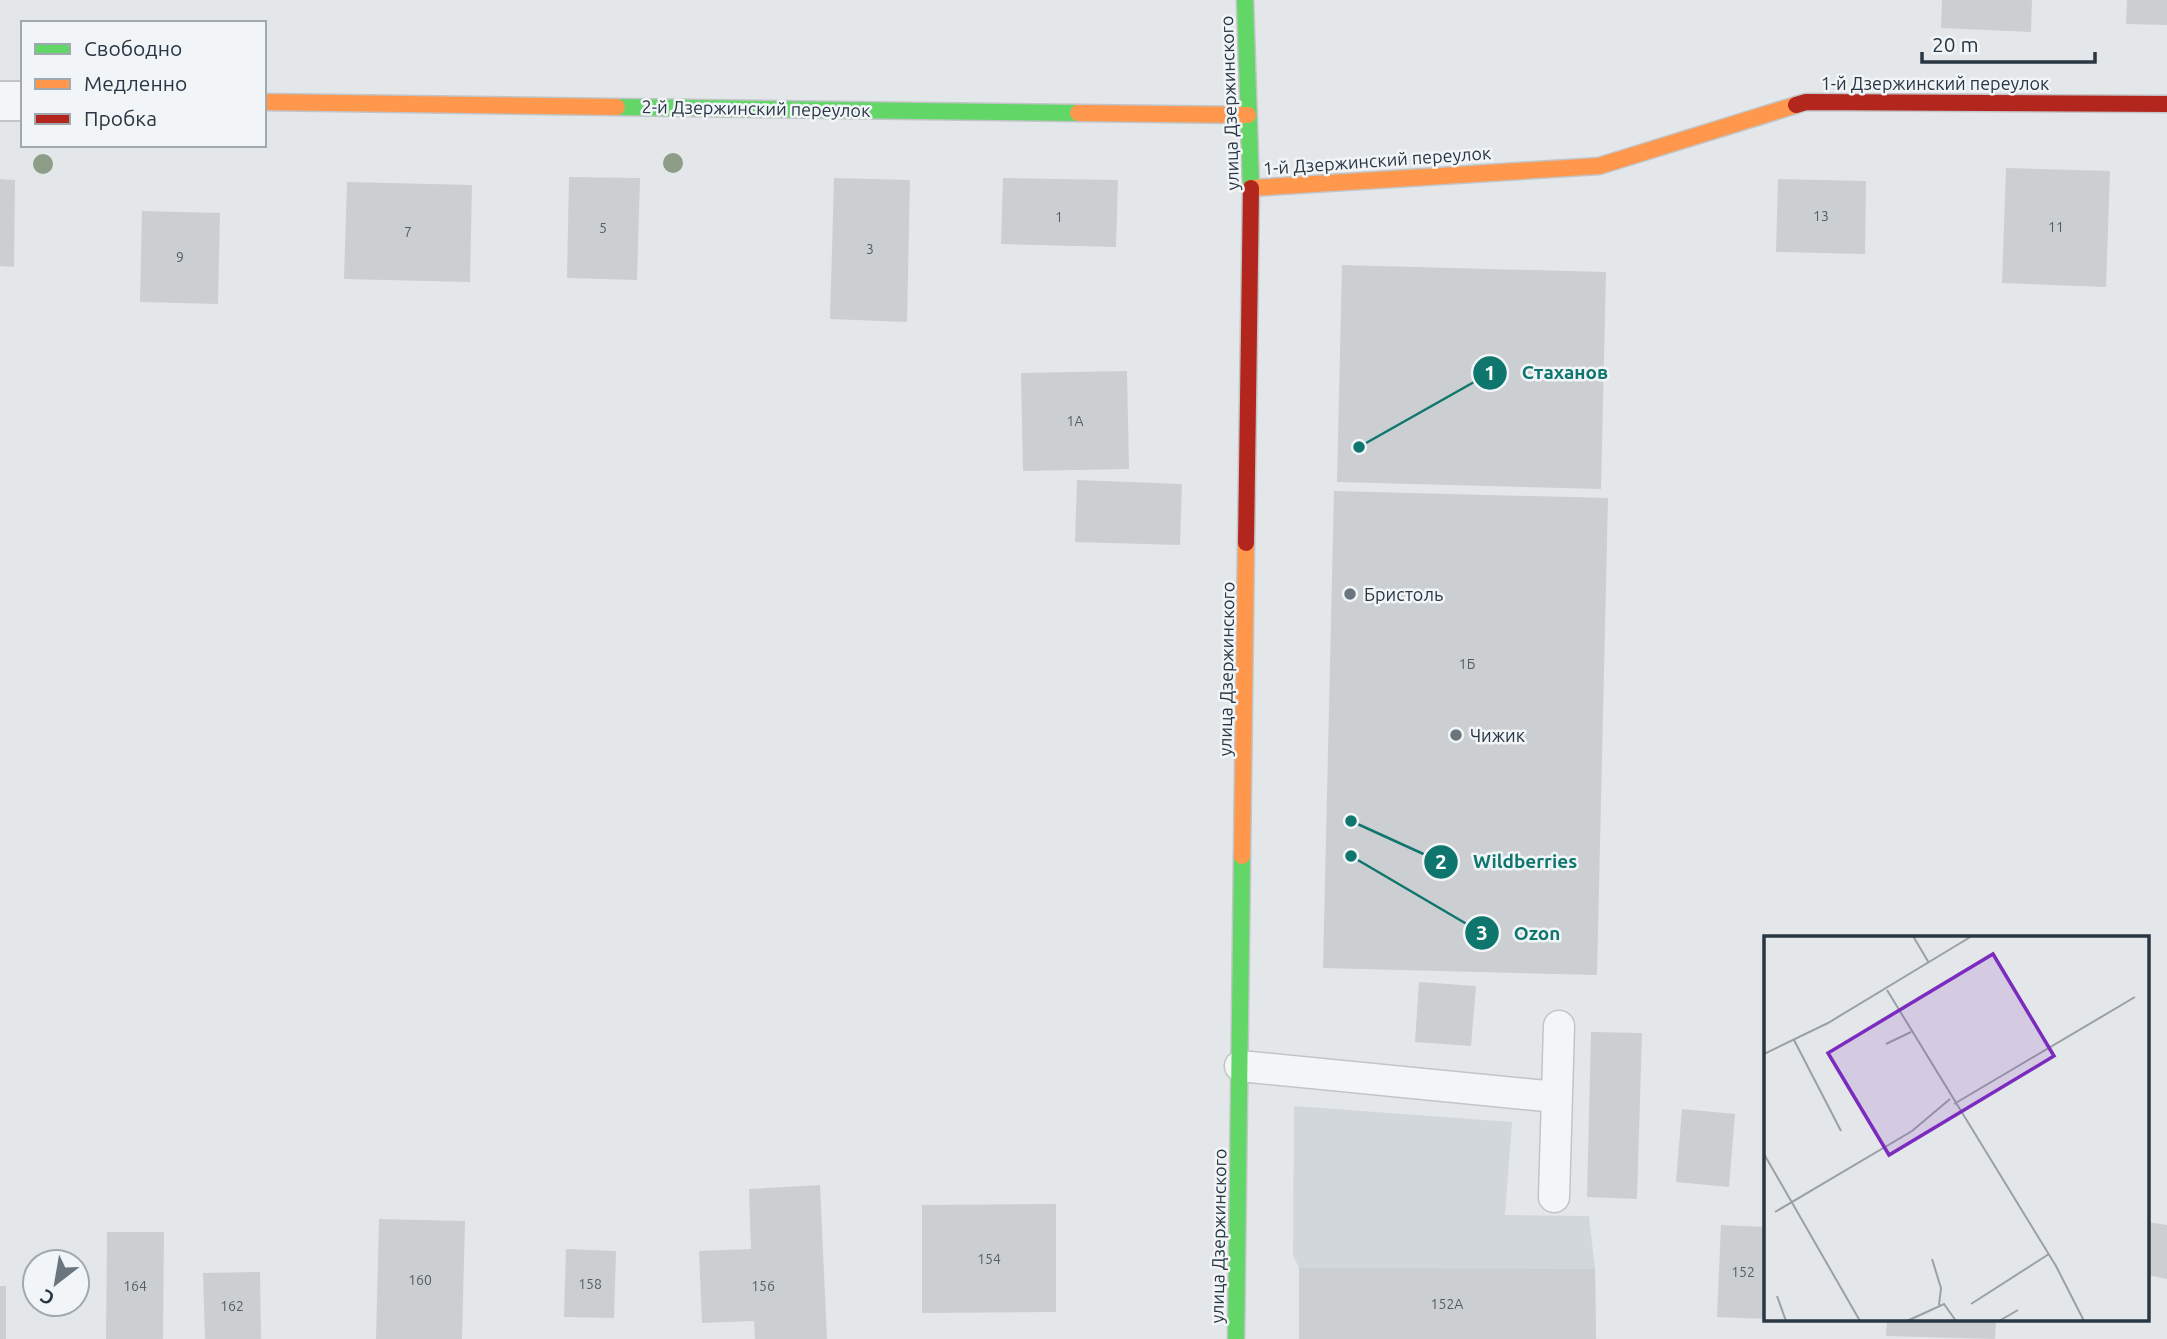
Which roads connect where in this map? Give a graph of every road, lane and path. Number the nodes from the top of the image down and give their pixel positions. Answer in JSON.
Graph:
{"nodes":[{"id":1,"x":1245,"y":0,"type":"edge"},
{"id":2,"x":0,"y":101,"type":"edge"},
{"id":3,"x":21,"y":101,"type":"edge"},
{"id":4,"x":266,"y":102,"type":"edge"},
{"id":5,"x":2167,"y":104,"type":"edge"},
{"id":6,"x":1248,"y":114,"type":"junction"},
{"id":7,"x":1251,"y":188,"type":"junction"},
{"id":8,"x":1559,"y":1026,"type":"dead end"},
{"id":9,"x":1240,"y":1066,"type":"junction"},
{"id":10,"x":1556,"y":1097,"type":"junction"},
{"id":11,"x":1554,"y":1197,"type":"dead end"},
{"id":12,"x":1236,"y":1339,"type":"edge"}],
"edges":[{"from":1,"to":6,"type":"street","name":"улица Дзержинского"},
{"from":2,"to":3,"type":"street"},
{"from":4,"to":6,"type":"street","name":"2-й Дзержинский переулок"},
{"from":5,"to":7,"type":"street","name":"1-й Дзержинский переулок"},
{"from":6,"to":7,"type":"street","name":"улица Дзержинского"},
{"from":7,"to":9,"type":"street","name":"улица Дзержинского"},
{"from":8,"to":10,"type":"lane"},
{"from":9,"to":10,"type":"lane"},
{"from":9,"to":12,"type":"street","name":"улица Дзержинского"},
{"from":10,"to":11,"type":"lane"}]}
